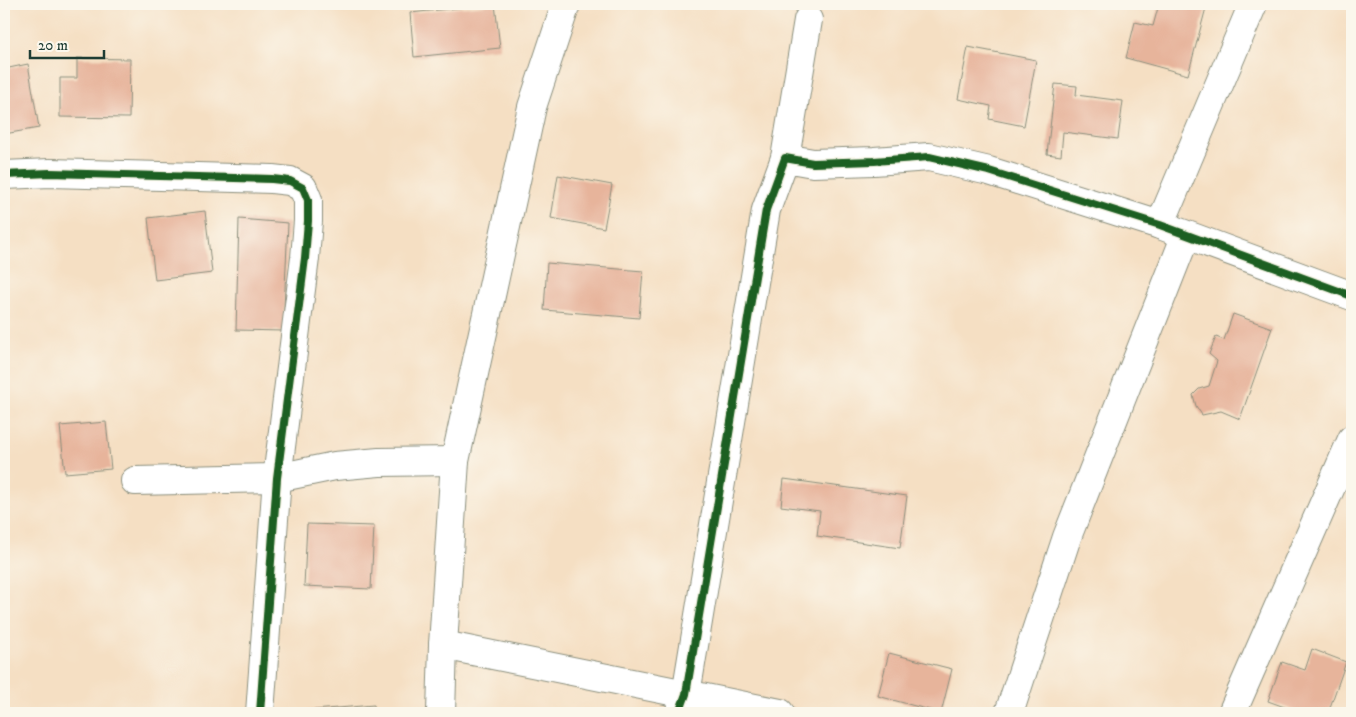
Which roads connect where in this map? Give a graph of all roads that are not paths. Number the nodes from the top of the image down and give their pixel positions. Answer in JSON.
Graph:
{"nodes":[{"id":1,"x":566,"y":4,"type":"edge"},
{"id":2,"x":1253,"y":4,"type":"edge"},
{"id":3,"x":808,"y":20,"type":"dead end"},
{"id":4,"x":785,"y":158,"type":"junction"},
{"id":5,"x":4,"y":175,"type":"edge"},
{"id":6,"x":1160,"y":225,"type":"junction"},
{"id":7,"x":1186,"y":235,"type":"junction"},
{"id":8,"x":1352,"y":296,"type":"edge"},
{"id":9,"x":1352,"y":440,"type":"edge"},
{"id":10,"x":455,"y":462,"type":"junction"},
{"id":11,"x":277,"y":478,"type":"junction"},
{"id":12,"x":135,"y":481,"type":"dead end"},
{"id":13,"x":443,"y":645,"type":"junction"},
{"id":14,"x":682,"y":703,"type":"edge"},
{"id":15,"x":260,"y":713,"type":"edge"},
{"id":16,"x":442,"y":713,"type":"edge"},
{"id":17,"x":780,"y":713,"type":"edge"},
{"id":18,"x":1008,"y":713,"type":"edge"},
{"id":19,"x":1232,"y":713,"type":"edge"}],
"edges":[{"from":1,"to":10,"type":"street"},
{"from":2,"to":6,"type":"street"},
{"from":3,"to":4,"type":"street"},
{"from":4,"to":6,"type":"street"},
{"from":4,"to":14,"type":"street"},
{"from":5,"to":11,"type":"street"},
{"from":6,"to":7,"type":"street"},
{"from":7,"to":8,"type":"street"},
{"from":7,"to":18,"type":"street"},
{"from":9,"to":19,"type":"street"},
{"from":10,"to":11,"type":"street"},
{"from":10,"to":13,"type":"street"},
{"from":11,"to":12,"type":"street"},
{"from":11,"to":15,"type":"street"},
{"from":13,"to":14,"type":"street"},
{"from":13,"to":16,"type":"street"},
{"from":14,"to":17,"type":"street"}]}
